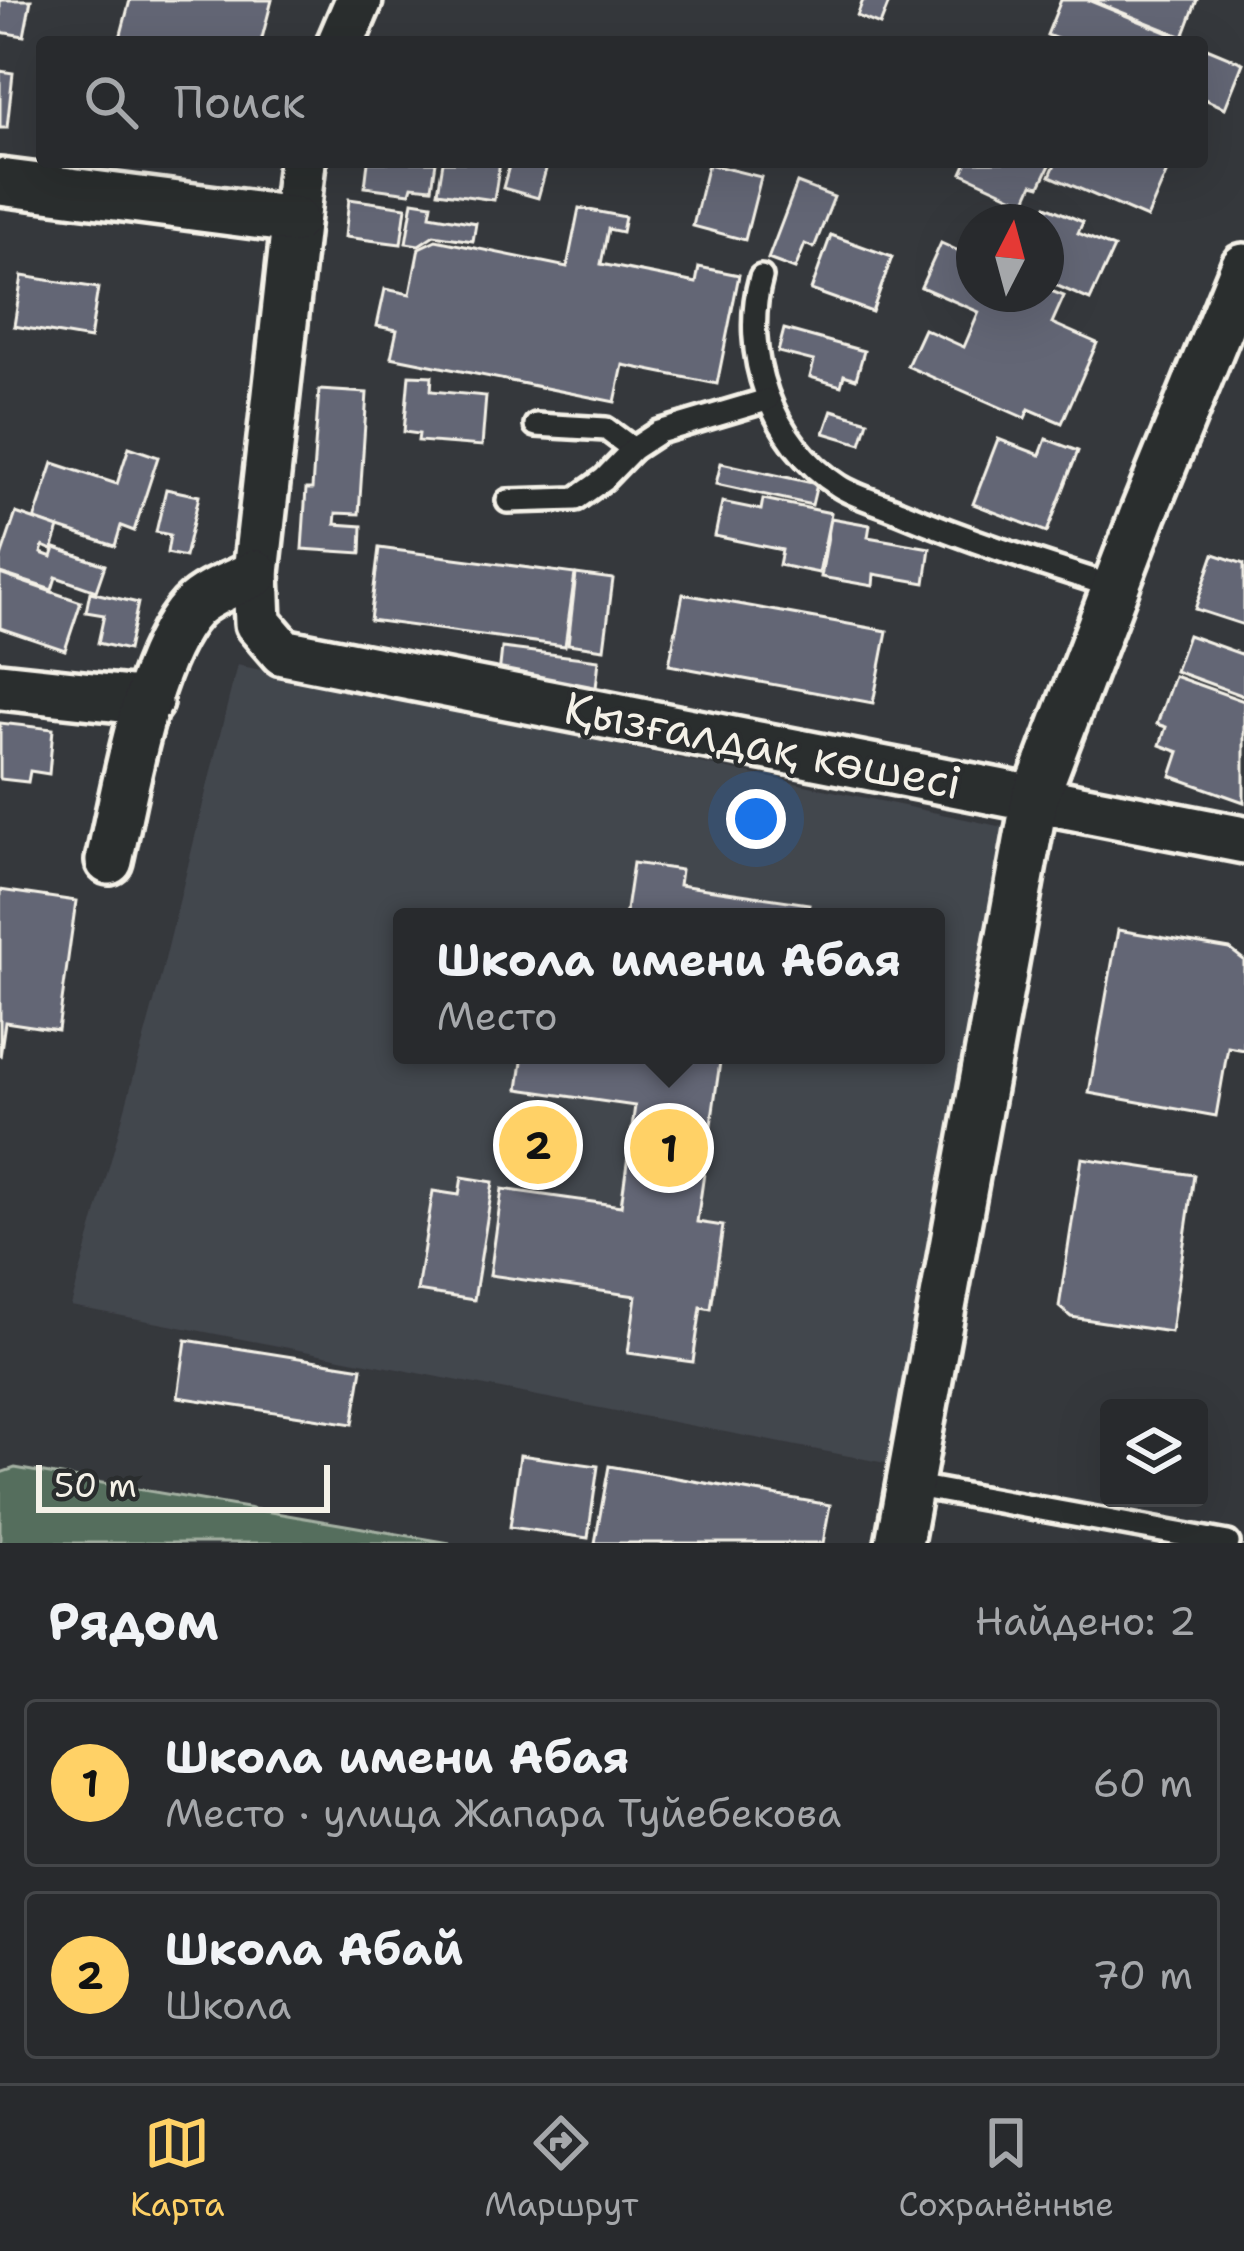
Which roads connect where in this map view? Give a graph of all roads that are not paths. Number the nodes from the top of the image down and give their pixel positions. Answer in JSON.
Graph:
{"nodes":[{"id":1,"x":359,"y":0,"type":"edge"},
{"id":2,"x":344,"y":36,"type":"edge"},
{"id":3,"x":301,"y":168,"type":"edge"},
{"id":4,"x":0,"y":182,"type":"edge"},
{"id":5,"x":294,"y":220,"type":"junction"},
{"id":6,"x":1244,"y":267,"type":"edge"},
{"id":7,"x":761,"y":277,"type":"dead end"},
{"id":8,"x":767,"y":400,"type":"junction"},
{"id":9,"x":536,"y":425,"type":"dead end"},
{"id":10,"x":633,"y":449,"type":"junction"},
{"id":11,"x":508,"y":501,"type":"dead end"},
{"id":12,"x":256,"y":573,"type":"junction"},
{"id":13,"x":1115,"y":586,"type":"junction"},
{"id":14,"x":0,"y":686,"type":"edge"},
{"id":15,"x":149,"y":702,"type":"junction"},
{"id":16,"x":1035,"y":798,"type":"junction"},
{"id":17,"x":1244,"y":840,"type":"edge"},
{"id":18,"x":109,"y":860,"type":"dead end"},
{"id":19,"x":910,"y":1485,"type":"junction"},
{"id":20,"x":899,"y":1543,"type":"edge"},
{"id":21,"x":1228,"y":1543,"type":"edge"}],
"edges":[{"from":1,"to":2,"type":"street"},
{"from":3,"to":5,"type":"street"},
{"from":4,"to":5,"type":"street"},
{"from":5,"to":12,"type":"street"},
{"from":6,"to":13,"type":"street"},
{"from":7,"to":8,"type":"lane"},
{"from":8,"to":10,"type":"lane"},
{"from":8,"to":13,"type":"lane"},
{"from":9,"to":10,"type":"lane"},
{"from":10,"to":11,"type":"lane"},
{"from":12,"to":15,"type":"street"},
{"from":12,"to":16,"type":"street","name":"Қызғалдақ көшесі"},
{"from":13,"to":16,"type":"street"},
{"from":14,"to":15,"type":"street"},
{"from":15,"to":18,"type":"street"},
{"from":16,"to":17,"type":"street","name":"Қызғалдақ көшесі"},
{"from":16,"to":19,"type":"street"},
{"from":19,"to":20,"type":"street"},
{"from":19,"to":21,"type":"lane"}]}
